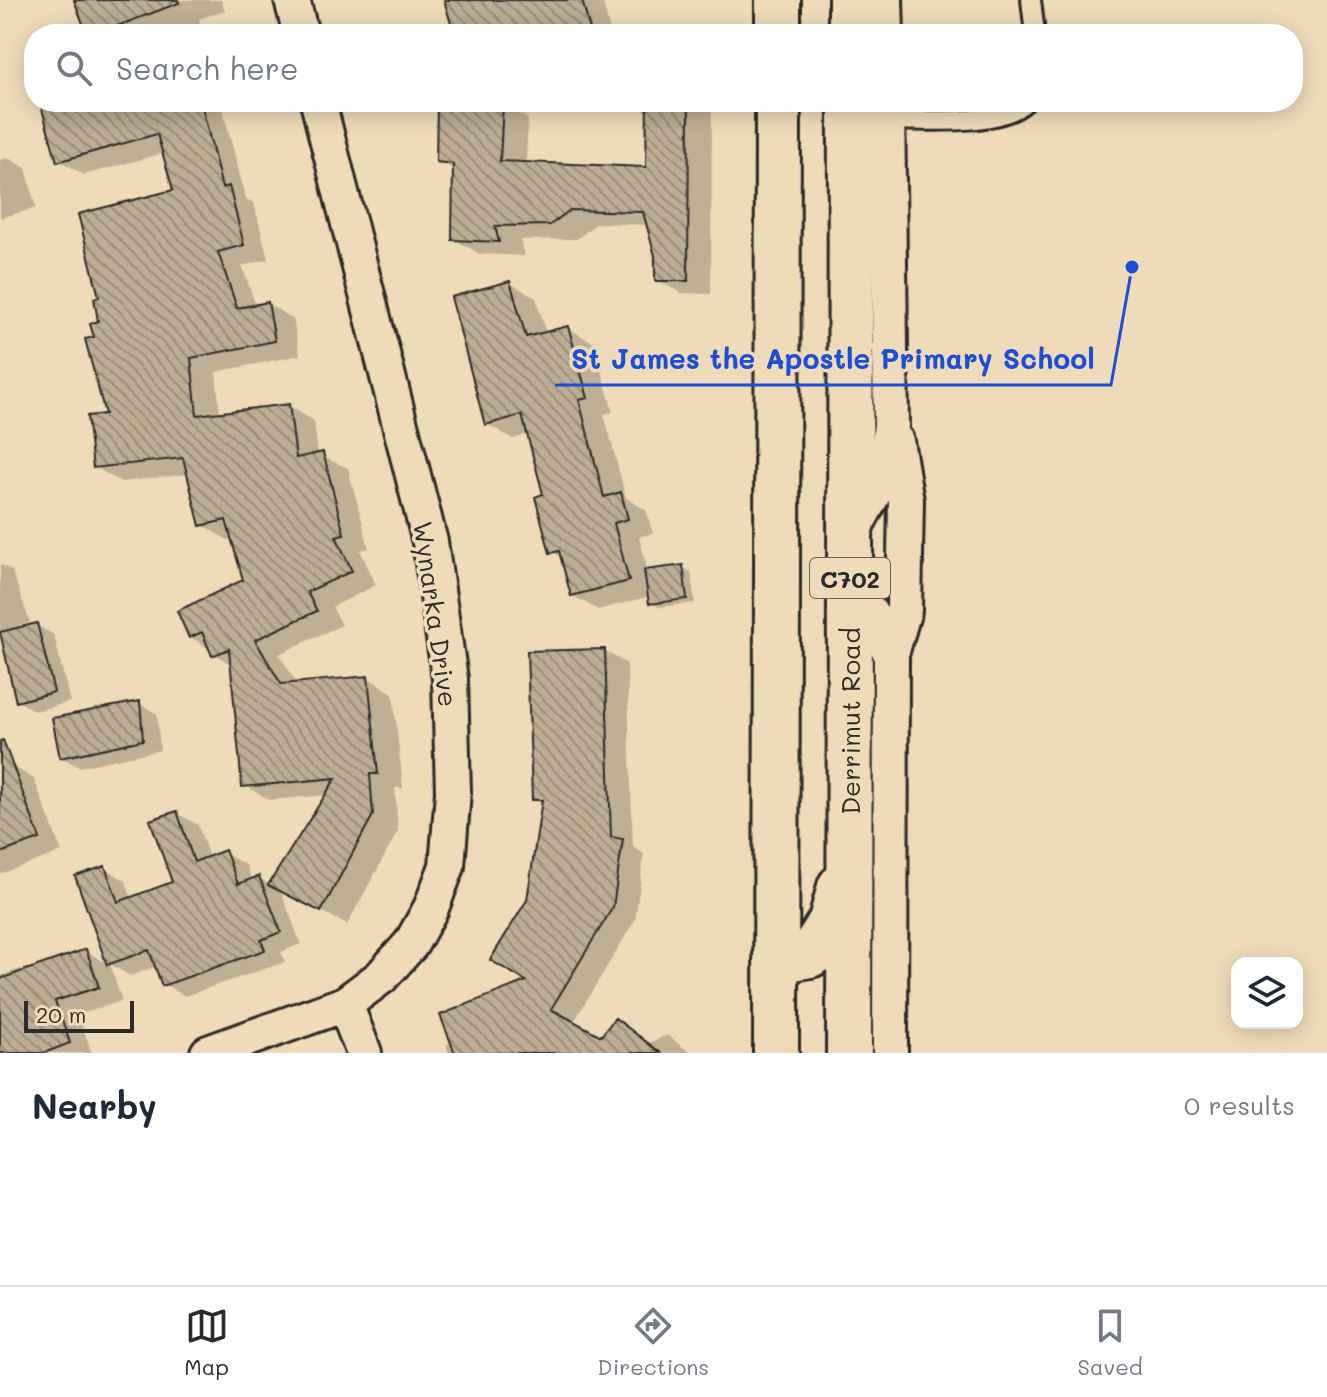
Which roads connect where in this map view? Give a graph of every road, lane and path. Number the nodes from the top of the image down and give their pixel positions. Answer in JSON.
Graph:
{"nodes":[{"id":1,"x":292,"y":0,"type":"edge"},
{"id":2,"x":778,"y":0,"type":"edge"},
{"id":3,"x":851,"y":0,"type":"edge"},
{"id":4,"x":885,"y":0,"type":"edge"},
{"id":5,"x":1031,"y":0,"type":"edge"},
{"id":6,"x":298,"y":24,"type":"edge"},
{"id":7,"x":778,"y":24,"type":"edge"},
{"id":8,"x":851,"y":24,"type":"edge"},
{"id":9,"x":886,"y":24,"type":"edge"},
{"id":10,"x":1034,"y":24,"type":"edge"},
{"id":11,"x":321,"y":112,"type":"edge"},
{"id":12,"x":778,"y":112,"type":"edge"},
{"id":13,"x":875,"y":112,"type":"edge"},
{"id":14,"x":875,"y":112,"type":"edge"},
{"id":15,"x":919,"y":112,"type":"edge"},
{"id":16,"x":1011,"y":112,"type":"edge"},
{"id":17,"x":891,"y":426,"type":"junction"},
{"id":18,"x":850,"y":536,"type":"junction"},
{"id":19,"x":850,"y":583,"type":"junction"},
{"id":20,"x":891,"y":654,"type":"junction"},
{"id":21,"x":849,"y":853,"type":"junction"},
{"id":22,"x":776,"y":961,"type":"junction"},
{"id":23,"x":345,"y":1004,"type":"junction"},
{"id":24,"x":208,"y":1053,"type":"edge"},
{"id":25,"x":364,"y":1053,"type":"edge"},
{"id":26,"x":776,"y":1053,"type":"edge"},
{"id":27,"x":849,"y":1053,"type":"edge"},
{"id":28,"x":890,"y":1053,"type":"edge"}],
"edges":[{"from":1,"to":6,"type":"street"},
{"from":2,"to":7,"type":"highway"},
{"from":3,"to":8,"type":"highway"},
{"from":4,"to":9,"type":"street"},
{"from":5,"to":10,"type":"lane"},
{"from":11,"to":23,"type":"street","name":"Wynarka Drive"},
{"from":12,"to":22,"type":"highway","number":"C702"},
{"from":13,"to":17,"type":"street"},
{"from":14,"to":18,"type":"highway","name":"Derrimut Road","number":"C702"},
{"from":15,"to":16,"type":"lane"},
{"from":17,"to":18,"type":"street"},
{"from":17,"to":20,"type":"street"},
{"from":18,"to":19,"type":"highway","name":"Derrimut Road","number":"C702"},
{"from":19,"to":20,"type":"street"},
{"from":19,"to":21,"type":"highway","name":"Derrimut Road","number":"C702"},
{"from":20,"to":28,"type":"street"},
{"from":21,"to":22,"type":"highway"},
{"from":21,"to":27,"type":"highway","name":"Derrimut Road","number":"C702"},
{"from":22,"to":26,"type":"highway","number":"C702"},
{"from":23,"to":24,"type":"street","name":"Wynarka Drive"},
{"from":23,"to":25,"type":"street"}]}
